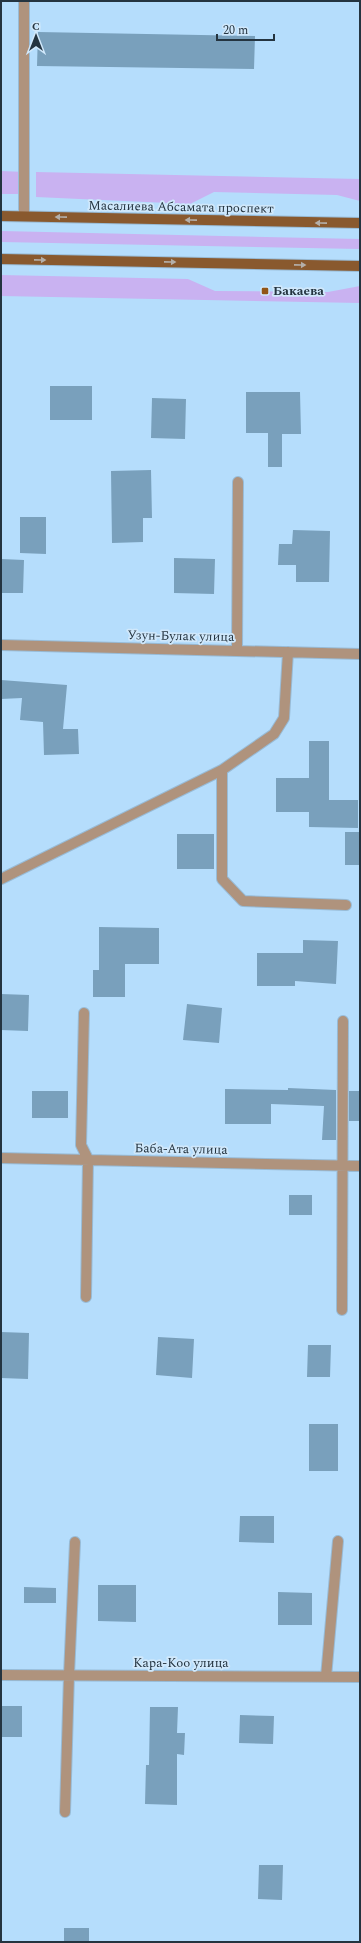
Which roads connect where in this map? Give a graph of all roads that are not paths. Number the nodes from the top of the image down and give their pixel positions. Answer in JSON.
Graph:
{"nodes":[{"id":1,"x":24,"y":1,"type":"edge"},
{"id":2,"x":1,"y":216,"type":"edge"},
{"id":3,"x":24,"y":216,"type":"junction"},
{"id":4,"x":360,"y":224,"type":"edge"},
{"id":5,"x":1,"y":259,"type":"edge"},
{"id":6,"x":360,"y":266,"type":"edge"},
{"id":7,"x":238,"y":482,"type":"dead end"},
{"id":8,"x":1,"y":646,"type":"edge"},
{"id":9,"x":237,"y":650,"type":"junction"},
{"id":10,"x":288,"y":652,"type":"junction"},
{"id":11,"x":360,"y":654,"type":"edge"},
{"id":12,"x":222,"y":770,"type":"junction"},
{"id":13,"x":1,"y":879,"type":"edge"},
{"id":14,"x":346,"y":905,"type":"dead end"},
{"id":15,"x":84,"y":1013,"type":"dead end"},
{"id":16,"x":343,"y":1021,"type":"dead end"},
{"id":17,"x":1,"y":1158,"type":"edge"},
{"id":18,"x":88,"y":1159,"type":"junction"},
{"id":19,"x":341,"y":1165,"type":"junction"},
{"id":20,"x":360,"y":1166,"type":"edge"},
{"id":21,"x":86,"y":1297,"type":"dead end"},
{"id":22,"x":342,"y":1310,"type":"dead end"},
{"id":23,"x":338,"y":1541,"type":"dead end"},
{"id":24,"x":75,"y":1542,"type":"dead end"},
{"id":25,"x":1,"y":1675,"type":"edge"},
{"id":26,"x":68,"y":1676,"type":"junction"},
{"id":27,"x":326,"y":1677,"type":"junction"},
{"id":28,"x":360,"y":1677,"type":"edge"},
{"id":29,"x":65,"y":1812,"type":"dead end"}],
"edges":[{"from":1,"to":3,"type":"street"},
{"from":2,"to":3,"type":"main road","name":"Масалиева Абсамата проспект"},
{"from":4,"to":3,"type":"main road","name":"Масалиева Абсамата проспект","one_way":true},
{"from":5,"to":6,"type":"main road","one_way":true},
{"from":7,"to":9,"type":"street"},
{"from":8,"to":9,"type":"street","name":"Узун-Булак улица"},
{"from":9,"to":10,"type":"street","name":"Узун-Булак улица"},
{"from":10,"to":11,"type":"street","name":"Узун-Булак улица"},
{"from":10,"to":12,"type":"street"},
{"from":12,"to":13,"type":"street"},
{"from":12,"to":14,"type":"street"},
{"from":15,"to":18,"type":"street"},
{"from":16,"to":19,"type":"street"},
{"from":17,"to":18,"type":"street","name":"Баба-Ата улица"},
{"from":18,"to":19,"type":"street","name":"Баба-Ата улица"},
{"from":18,"to":21,"type":"street"},
{"from":19,"to":20,"type":"street","name":"Баба-Ата улица"},
{"from":19,"to":22,"type":"street"},
{"from":23,"to":27,"type":"street"},
{"from":24,"to":26,"type":"street"},
{"from":25,"to":26,"type":"street","name":"Кара-Коо улица"},
{"from":26,"to":27,"type":"street","name":"Кара-Коо улица"},
{"from":26,"to":29,"type":"street"},
{"from":27,"to":28,"type":"street","name":"Кара-Коо улица"}]}
